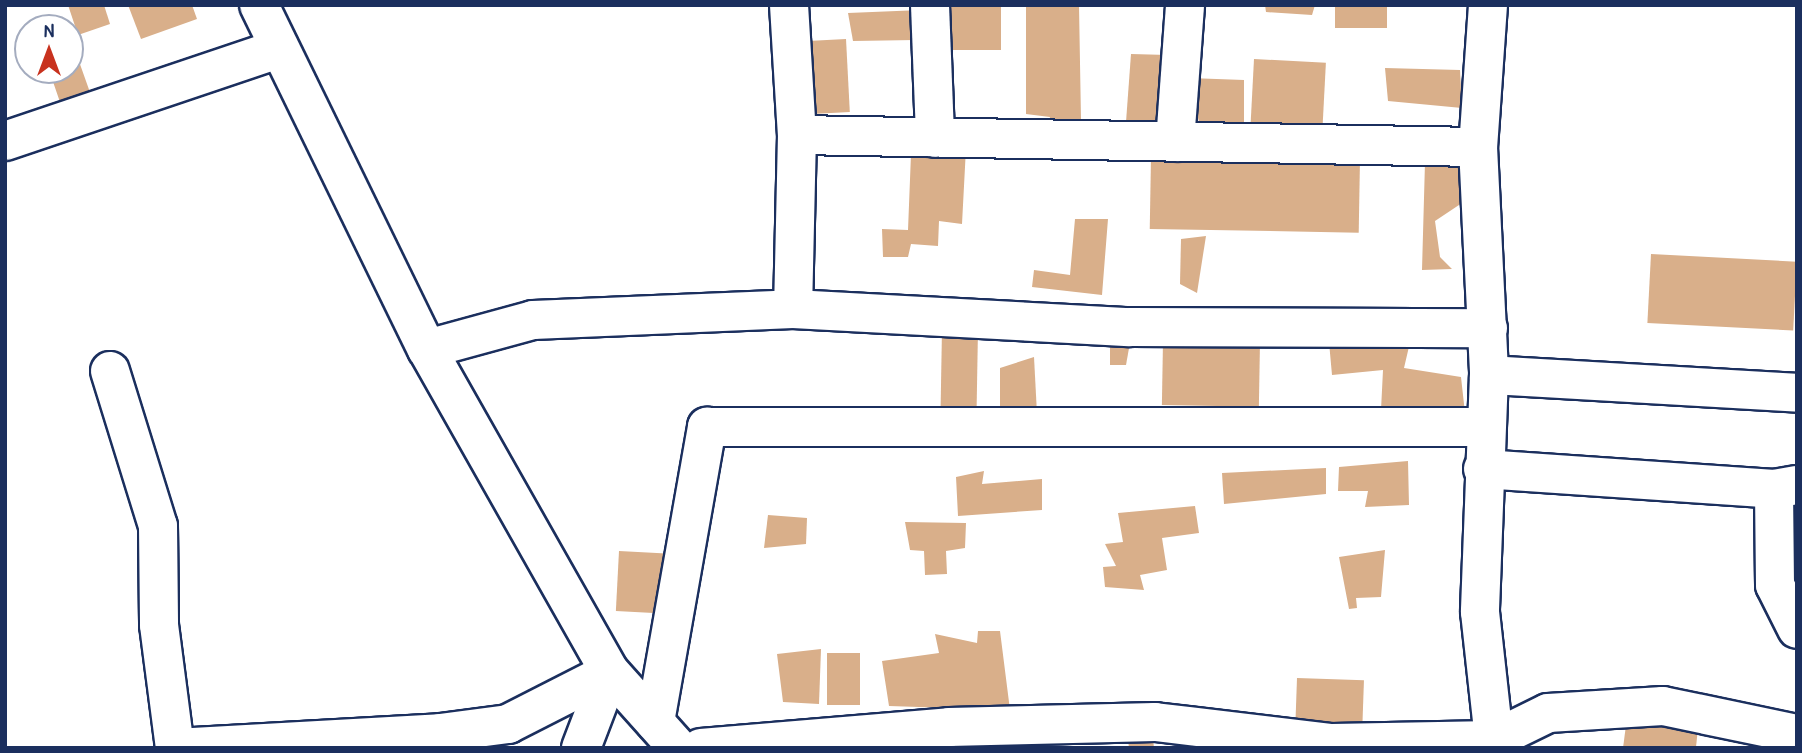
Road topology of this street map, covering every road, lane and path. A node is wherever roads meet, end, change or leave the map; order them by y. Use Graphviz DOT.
graph roads {
  1 [pos="259,5"];
  2 [pos="789,5"];
  3 [pos="930,5"];
  4 [pos="1185,5"];
  5 [pos="1488,5"];
  6 [pos="278,49"];
  7 [pos="797,135"];
  8 [pos="935,138"];
  9 [pos="5,141"];
  10 [pos="1175,142"];
  11 [pos="1478,147"];
  12 [pos="793,309"];
  13 [pos="1488,328"];
  14 [pos="427,349"];
  15 [pos="110,371"];
  16 [pos="1489,375"];
  17 [pos="1797,393"];
  18 [pos="1486,426"];
  19 [pos="1483,469"];
  20 [pos="1785,487"];
  21 [pos="1797,629"];
  22 [pos="610,672"];
  23 [pos="1797,734"];
  24 [pos="667,735"];
  25 [pos="1494,744"];
  26 [pos="1332,746"];
  27 [pos="175,748"];
  28 [pos="582,748"];
  29 [pos="701,748"];
  1 -- 6 [label="street"];
  2 -- 7 [label="street"];
  3 -- 8 [label="street"];
  4 -- 10 [label="street"];
  5 -- 11 [label="street"];
  6 -- 9 [label="street"];
  6 -- 14 [label="street"];
  7 -- 8 [label="street"];
  7 -- 12 [label="street"];
  8 -- 10 [label="street"];
  10 -- 11 [label="street"];
  11 -- 13 [label="street"];
  12 -- 13 [label="street"];
  12 -- 14 [label="street"];
  13 -- 16 [label="street"];
  14 -- 22 [label="street"];
  15 -- 27 [label="street"];
  16 -- 17 [label="street"];
  16 -- 18 [label="street"];
  18 -- 19 [label="street"];
  18 -- 24 [label="street"];
  19 -- 20 [label="street"];
  19 -- 25 [label="street"];
  20 -- 21 [label="street"];
  22 -- 24 [label="street"];
  22 -- 27 [label="street"];
  22 -- 28 [label="street"];
  23 -- 25 [label="street"];
  25 -- 26 [label="street"];
  26 -- 29 [label="street"];
}
